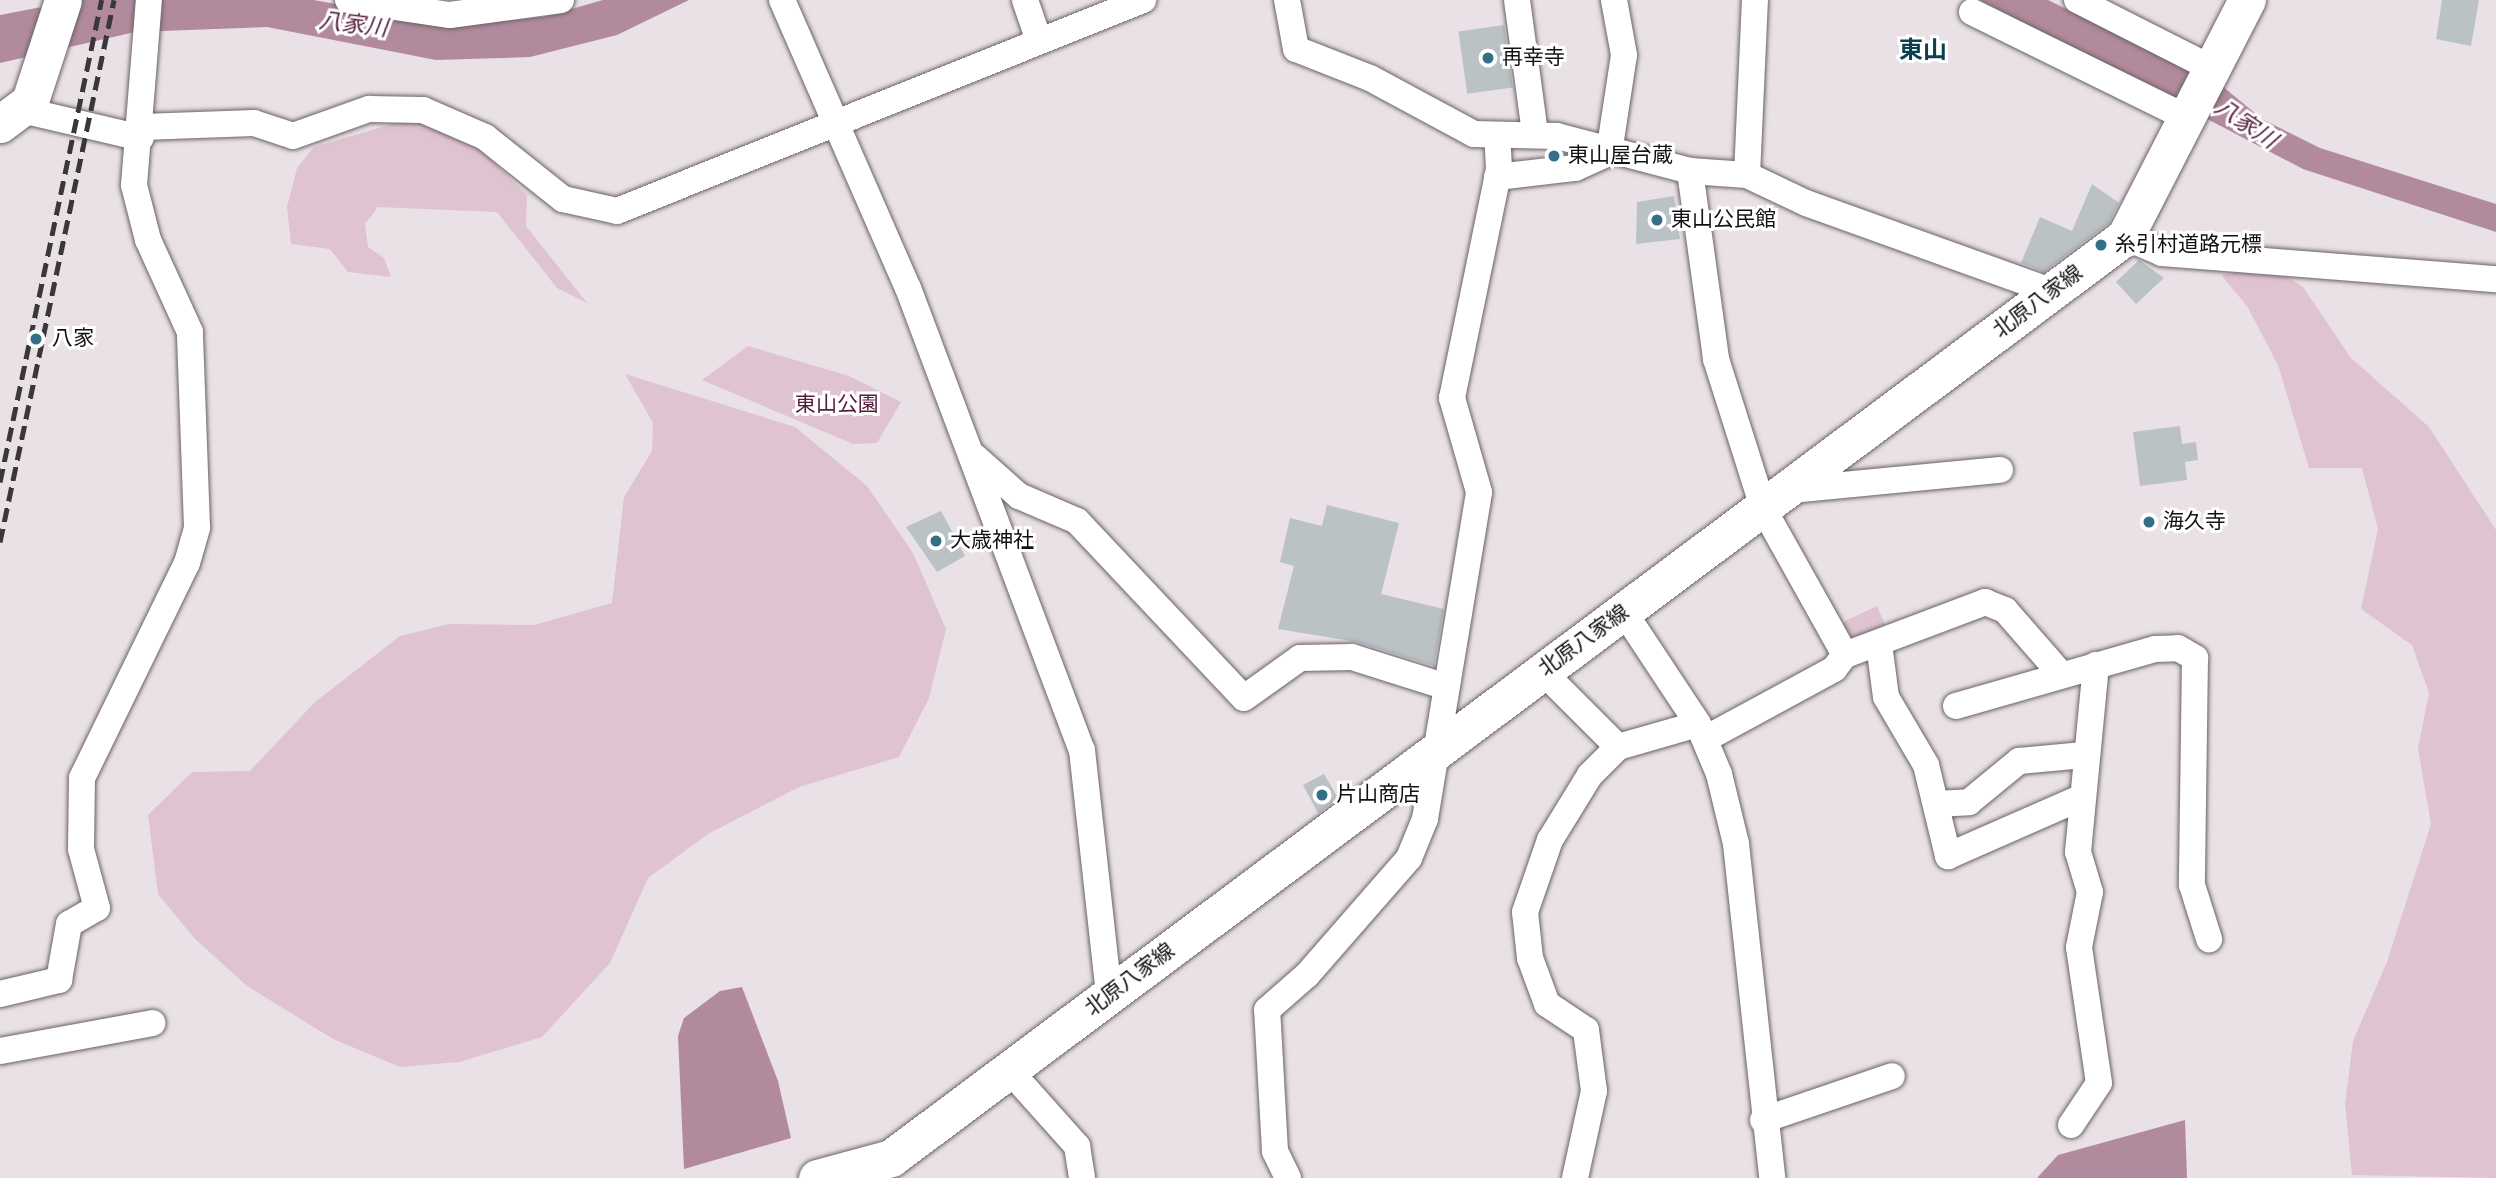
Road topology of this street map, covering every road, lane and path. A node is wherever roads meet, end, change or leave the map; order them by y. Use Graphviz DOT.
graph roads {
  1 [pos="63,0"];
  2 [pos="149,0"];
  3 [pos="348,0"];
  4 [pos="561,0"];
  5 [pos="782,0"];
  6 [pos="1025,0"];
  7 [pos="1143,0"];
  8 [pos="1287,0"];
  9 [pos="1517,0"];
  10 [pos="1614,0"];
  11 [pos="1755,0"];
  12 [pos="2077,0"];
  13 [pos="2247,0"];
  14 [pos="483,6"];
  15 [pos="1972,12"];
  16 [pos="2130,12"];
  17 [pos="1038,41"];
  18 [pos="2211,68"];
  19 [pos="11,117"];
  20 [pos="2187,118"];
  21 [pos="837,121"];
  22 [pos="141,133"];
  23 [pos="1535,133"];
  24 [pos="1497,136"];
  25 [pos="1609,153"];
  26 [pos="1690,171"];
  27 [pos="1747,175"];
  28 [pos="1497,177"];
  29 [pos="2125,237"];
  30 [pos="2496,279"];
  31 [pos="2051,291"];
  32 [pos="971,453"];
  33 [pos="2000,470"];
  34 [pos="1778,500"];
  35 [pos="1624,612"];
  36 [pos="1879,644"];
  37 [pos="1845,654"];
  38 [pos="2096,665"];
  39 [pos="1542,671"];
  40 [pos="2059,671"];
  41 [pos="1444,686"];
  42 [pos="1956,706"];
  43 [pos="1703,731"];
  44 [pos="1618,747"];
  45 [pos="1436,750"];
  46 [pos="2084,755"];
  47 [pos="2080,797"];
  48 [pos="1936,804"];
  49 [pos="2209,939"];
  50 [pos="0,994"];
  51 [pos="1109,995"];
  52 [pos="152,1023"];
  53 [pos="0,1051"];
  54 [pos="1010,1071"];
  55 [pos="1892,1076"];
  56 [pos="1763,1120"];
  57 [pos="2071,1125"];
  58 [pos="817,1178"];
  59 [pos="1082,1178"];
  60 [pos="1288,1178"];
  61 [pos="1575,1178"];
  62 [pos="1772,1178"];
  1 -- 19 [label="main road"];
  2 -- 22 [label="street"];
  3 -- 14 [label="street"];
  4 -- 14 [label="street"];
  5 -- 21 [label="street"];
  6 -- 17 [label="street"];
  7 -- 17 [label="street"];
  8 -- 24 [label="street"];
  9 -- 23 [label="street"];
  10 -- 25 [label="street"];
  11 -- 27 [label="street"];
  12 -- 16 [label="street"];
  13 -- 18 [label="main road, 北原八家線"];
  15 -- 20 [label="street"];
  16 -- 18 [label="street"];
  17 -- 21 [label="street"];
  18 -- 20 [label="main road, 北原八家線"];
  19 -- 22 [label="street"];
  20 -- 29 [label="main road, 北原八家線"];
  21 -- 22 [label="street"];
  21 -- 32 [label="street"];
  22 -- 50 [label="street"];
  23 -- 24 [label="street"];
  23 -- 25 [label="street"];
  24 -- 28 [label="street"];
  25 -- 26 [label="street"];
  25 -- 28 [label="street"];
  26 -- 27 [label="street"];
  26 -- 34 [label="street"];
  27 -- 31 [label="street"];
  28 -- 41 [label="street"];
  29 -- 30 [label="street"];
  29 -- 31 [label="main road, 北原八家線"];
  31 -- 34 [label="main road, 北原八家線"];
  32 -- 41 [label="street"];
  32 -- 51 [label="street"];
  33 -- 34 [label="street"];
  34 -- 35 [label="main road, 北原八家線"];
  34 -- 37 [label="street"];
  35 -- 39 [label="main road, 北原八家線"];
  35 -- 43 [label="street"];
  36 -- 37 [label="street"];
  36 -- 40 [label="street"];
  36 -- 48 [label="street"];
  37 -- 43 [label="street"];
  38 -- 40 [label="street"];
  38 -- 46 [label="street"];
  38 -- 49 [label="street"];
  39 -- 44 [label="street"];
  39 -- 45 [label="main road, 北原八家線"];
  40 -- 42 [label="street"];
  41 -- 45 [label="street"];
  43 -- 44 [label="street"];
  43 -- 56 [label="street"];
  44 -- 61 [label="street"];
  45 -- 51 [label="main road, 北原八家線"];
  45 -- 60 [label="street"];
  46 -- 47 [label="street"];
  46 -- 48 [label="street"];
  47 -- 48 [label="street"];
  47 -- 57 [label="street"];
  51 -- 54 [label="main road, 北原八家線"];
  52 -- 53 [label="street"];
  54 -- 58 [label="main road, 北原八家線"];
  54 -- 59 [label="street"];
  55 -- 56 [label="street"];
  56 -- 62 [label="street"];
}
